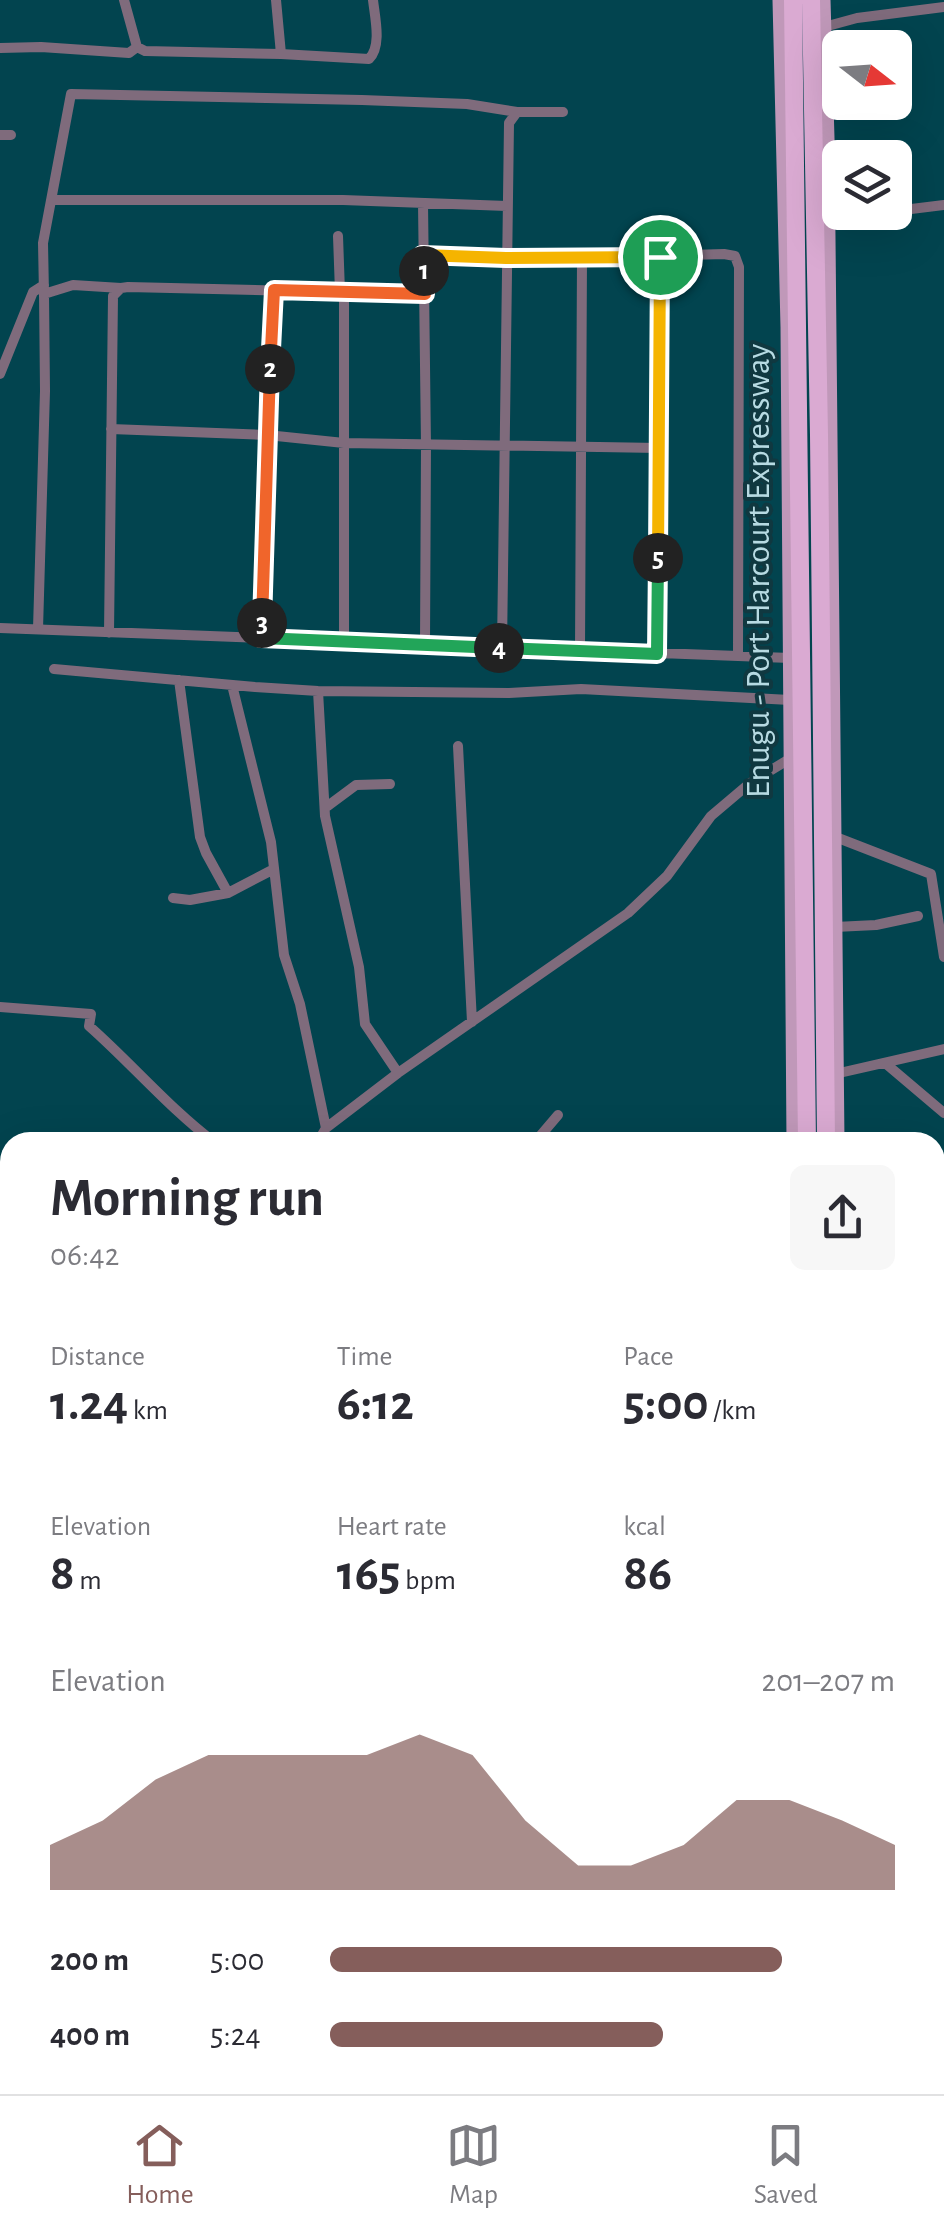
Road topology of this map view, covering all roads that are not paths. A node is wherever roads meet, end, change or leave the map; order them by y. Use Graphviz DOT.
graph roads {
  1 [pos="124,0"];
  2 [pos="276,0"];
  3 [pos="373,0"];
  4 [pos="780,0"];
  5 [pos="793,0"];
  6 [pos="811,0"];
  7 [pos="823,0"];
  8 [pos="944,7"];
  9 [pos="808,40"];
  10 [pos="137,47"];
  11 [pos="0,48"];
  12 [pos="281,54"];
  13 [pos="516,112"];
  14 [pos="563,112"];
  15 [pos="822,165"];
  16 [pos="51,200"];
  17 [pos="423,203"];
  18 [pos="944,205"];
  19 [pos="507,206"];
  20 [pos="912,209"];
  21 [pos="828,230"];
  22 [pos="338,236"];
  23 [pos="422,255"];
  24 [pos="660,257"];
  25 [pos="506,258"];
  26 [pos="582,258"];
  27 [pos="122,288"];
  28 [pos="44,289"];
  29 [pos="274,290"];
  30 [pos="342,292"];
  31 [pos="425,294"];
  32 [pos="0,374"];
  33 [pos="111,430"];
  34 [pos="266,435"];
  35 [pos="799,436"];
  36 [pos="818,436"];
  37 [pos="344,443"];
  38 [pos="426,445"];
  39 [pos="504,445"];
  40 [pos="580,448"];
  41 [pos="659,448"];
  42 [pos="0,628"];
  43 [pos="38,629"];
  44 [pos="109,632"];
  45 [pos="261,638"];
  46 [pos="344,642"];
  47 [pos="425,644"];
  48 [pos="502,648"];
  49 [pos="580,651"];
  50 [pos="657,654"];
  51 [pos="738,656"];
  52 [pos="791,658"];
  53 [pos="54,669"];
  54 [pos="178,680"];
  55 [pos="232,685"];
  56 [pos="318,690"];
  57 [pos="790,700"];
  58 [pos="458,746"];
  59 [pos="790,758"];
  60 [pos="390,784"];
  61 [pos="325,808"];
  62 [pos="833,836"];
  63 [pos="274,869"];
  64 [pos="931,874"];
  65 [pos="944,880"];
  66 [pos="228,893"];
  67 [pos="173,898"];
  68 [pos="918,916"];
  69 [pos="834,927"];
  70 [pos="944,957"];
  71 [pos="0,1007"];
  72 [pos="472,1022"];
  73 [pos="944,1050"];
  74 [pos="884,1064"];
  75 [pos="398,1073"];
  76 [pos="835,1074"];
  77 [pos="944,1113"];
  78 [pos="558,1115"];
  79 [pos="326,1128"];
  80 [pos="200,1132"];
  81 [pos="324,1132"];
  82 [pos="544,1132"];
  83 [pos="794,1132"];
  84 [pos="807,1132"];
  85 [pos="826,1132"];
  86 [pos="836,1132"];
  1 -- 10 [label="street"];
  2 -- 12 [label="street"];
  3 -- 12 [label="street"];
  4 -- 9 [label="main road, Enugu - Port Harcourt Expressway"];
  5 -- 9 [label="highway, Enugu - Port Harcourt Expressway"];
  6 -- 9 [label="highway, Enugu - Port Harcourt Expressway"];
  7 -- 9 [label="main road, Enugu - Port Harcourt Expressway"];
  8 -- 9 [label="street"];
  9 -- 15 [label="main road, Enugu - Port Harcourt Expressway"];
  9 -- 35 [label="highway, Enugu - Port Harcourt Expressway"];
  9 -- 36 [label="highway, Enugu - Port Harcourt Expressway"];
  9 -- 52 [label="main road, Enugu - Port Harcourt Expressway"];
  10 -- 11 [label="street"];
  10 -- 12 [label="street"];
  13 -- 14 [label="street"];
  13 -- 16 [label="street"];
  13 -- 19 [label="street"];
  16 -- 17 [label="street"];
  16 -- 28 [label="street"];
  17 -- 19 [label="street"];
  17 -- 23 [label="street"];
  18 -- 20 [label="street"];
  19 -- 25 [label="street"];
  21 -- 62 [label="main road, Enugu - Port Harcourt Expressway"];
  22 -- 30 [label="street"];
  23 -- 25 [label="street"];
  23 -- 31 [label="street"];
  24 -- 26 [label="street"];
  24 -- 41 [label="street"];
  24 -- 51 [label="street"];
  25 -- 26 [label="street"];
  25 -- 39 [label="street"];
  26 -- 40 [label="street"];
  27 -- 28 [label="street"];
  27 -- 29 [label="street"];
  27 -- 33 [label="street"];
  28 -- 32 [label="street"];
  28 -- 43 [label="street"];
  29 -- 30 [label="street"];
  29 -- 34 [label="street"];
  30 -- 31 [label="street"];
  30 -- 37 [label="street"];
  31 -- 38 [label="street"];
  33 -- 34 [label="street"];
  33 -- 44 [label="street"];
  34 -- 37 [label="street"];
  34 -- 45 [label="street"];
  35 -- 36 [label="highway"];
  35 -- 84 [label="highway, Enugu - Port Harcourt Expressway"];
  36 -- 85 [label="highway, Enugu - Port Harcourt Expressway"];
  37 -- 38 [label="street"];
  37 -- 46 [label="street"];
  38 -- 39 [label="street"];
  38 -- 47 [label="street"];
  39 -- 40 [label="street"];
  39 -- 48 [label="street"];
  40 -- 41 [label="street"];
  40 -- 49 [label="street"];
  41 -- 50 [label="street"];
  42 -- 43 [label="street"];
  43 -- 44 [label="street"];
  44 -- 45 [label="street"];
  45 -- 46 [label="street"];
  46 -- 47 [label="street"];
  47 -- 48 [label="street"];
  48 -- 49 [label="street"];
  49 -- 50 [label="street"];
  50 -- 51 [label="street"];
  51 -- 52 [label="street"];
  52 -- 57 [label="main road, Enugu - Port Harcourt Expressway"];
  53 -- 54 [label="street"];
  54 -- 55 [label="street"];
  54 -- 66 [label="street"];
  55 -- 56 [label="street"];
  55 -- 63 [label="street"];
  56 -- 57 [label="street"];
  56 -- 61 [label="street"];
  57 -- 59 [label="main road, Enugu - Port Harcourt Expressway"];
  58 -- 72 [label="street"];
  59 -- 72 [label="street"];
  59 -- 83 [label="main road, Enugu - Port Harcourt Expressway"];
  60 -- 61 [label="street"];
  61 -- 75 [label="street"];
  62 -- 64 [label="street"];
  62 -- 69 [label="main road, Enugu - Port Harcourt Expressway"];
  63 -- 66 [label="street"];
  63 -- 79 [label="street"];
  64 -- 65 [label="street"];
  64 -- 70 [label="street"];
  66 -- 67 [label="street"];
  68 -- 69 [label="street"];
  69 -- 76 [label="main road, Enugu - Port Harcourt Expressway"];
  71 -- 80 [label="street"];
  72 -- 75 [label="street"];
  73 -- 74 [label="street"];
  74 -- 76 [label="street"];
  74 -- 77 [label="street"];
  75 -- 79 [label="street"];
  76 -- 86 [label="main road, Enugu - Port Harcourt Expressway"];
  78 -- 82 [label="street"];
  79 -- 81 [label="street"];
}
